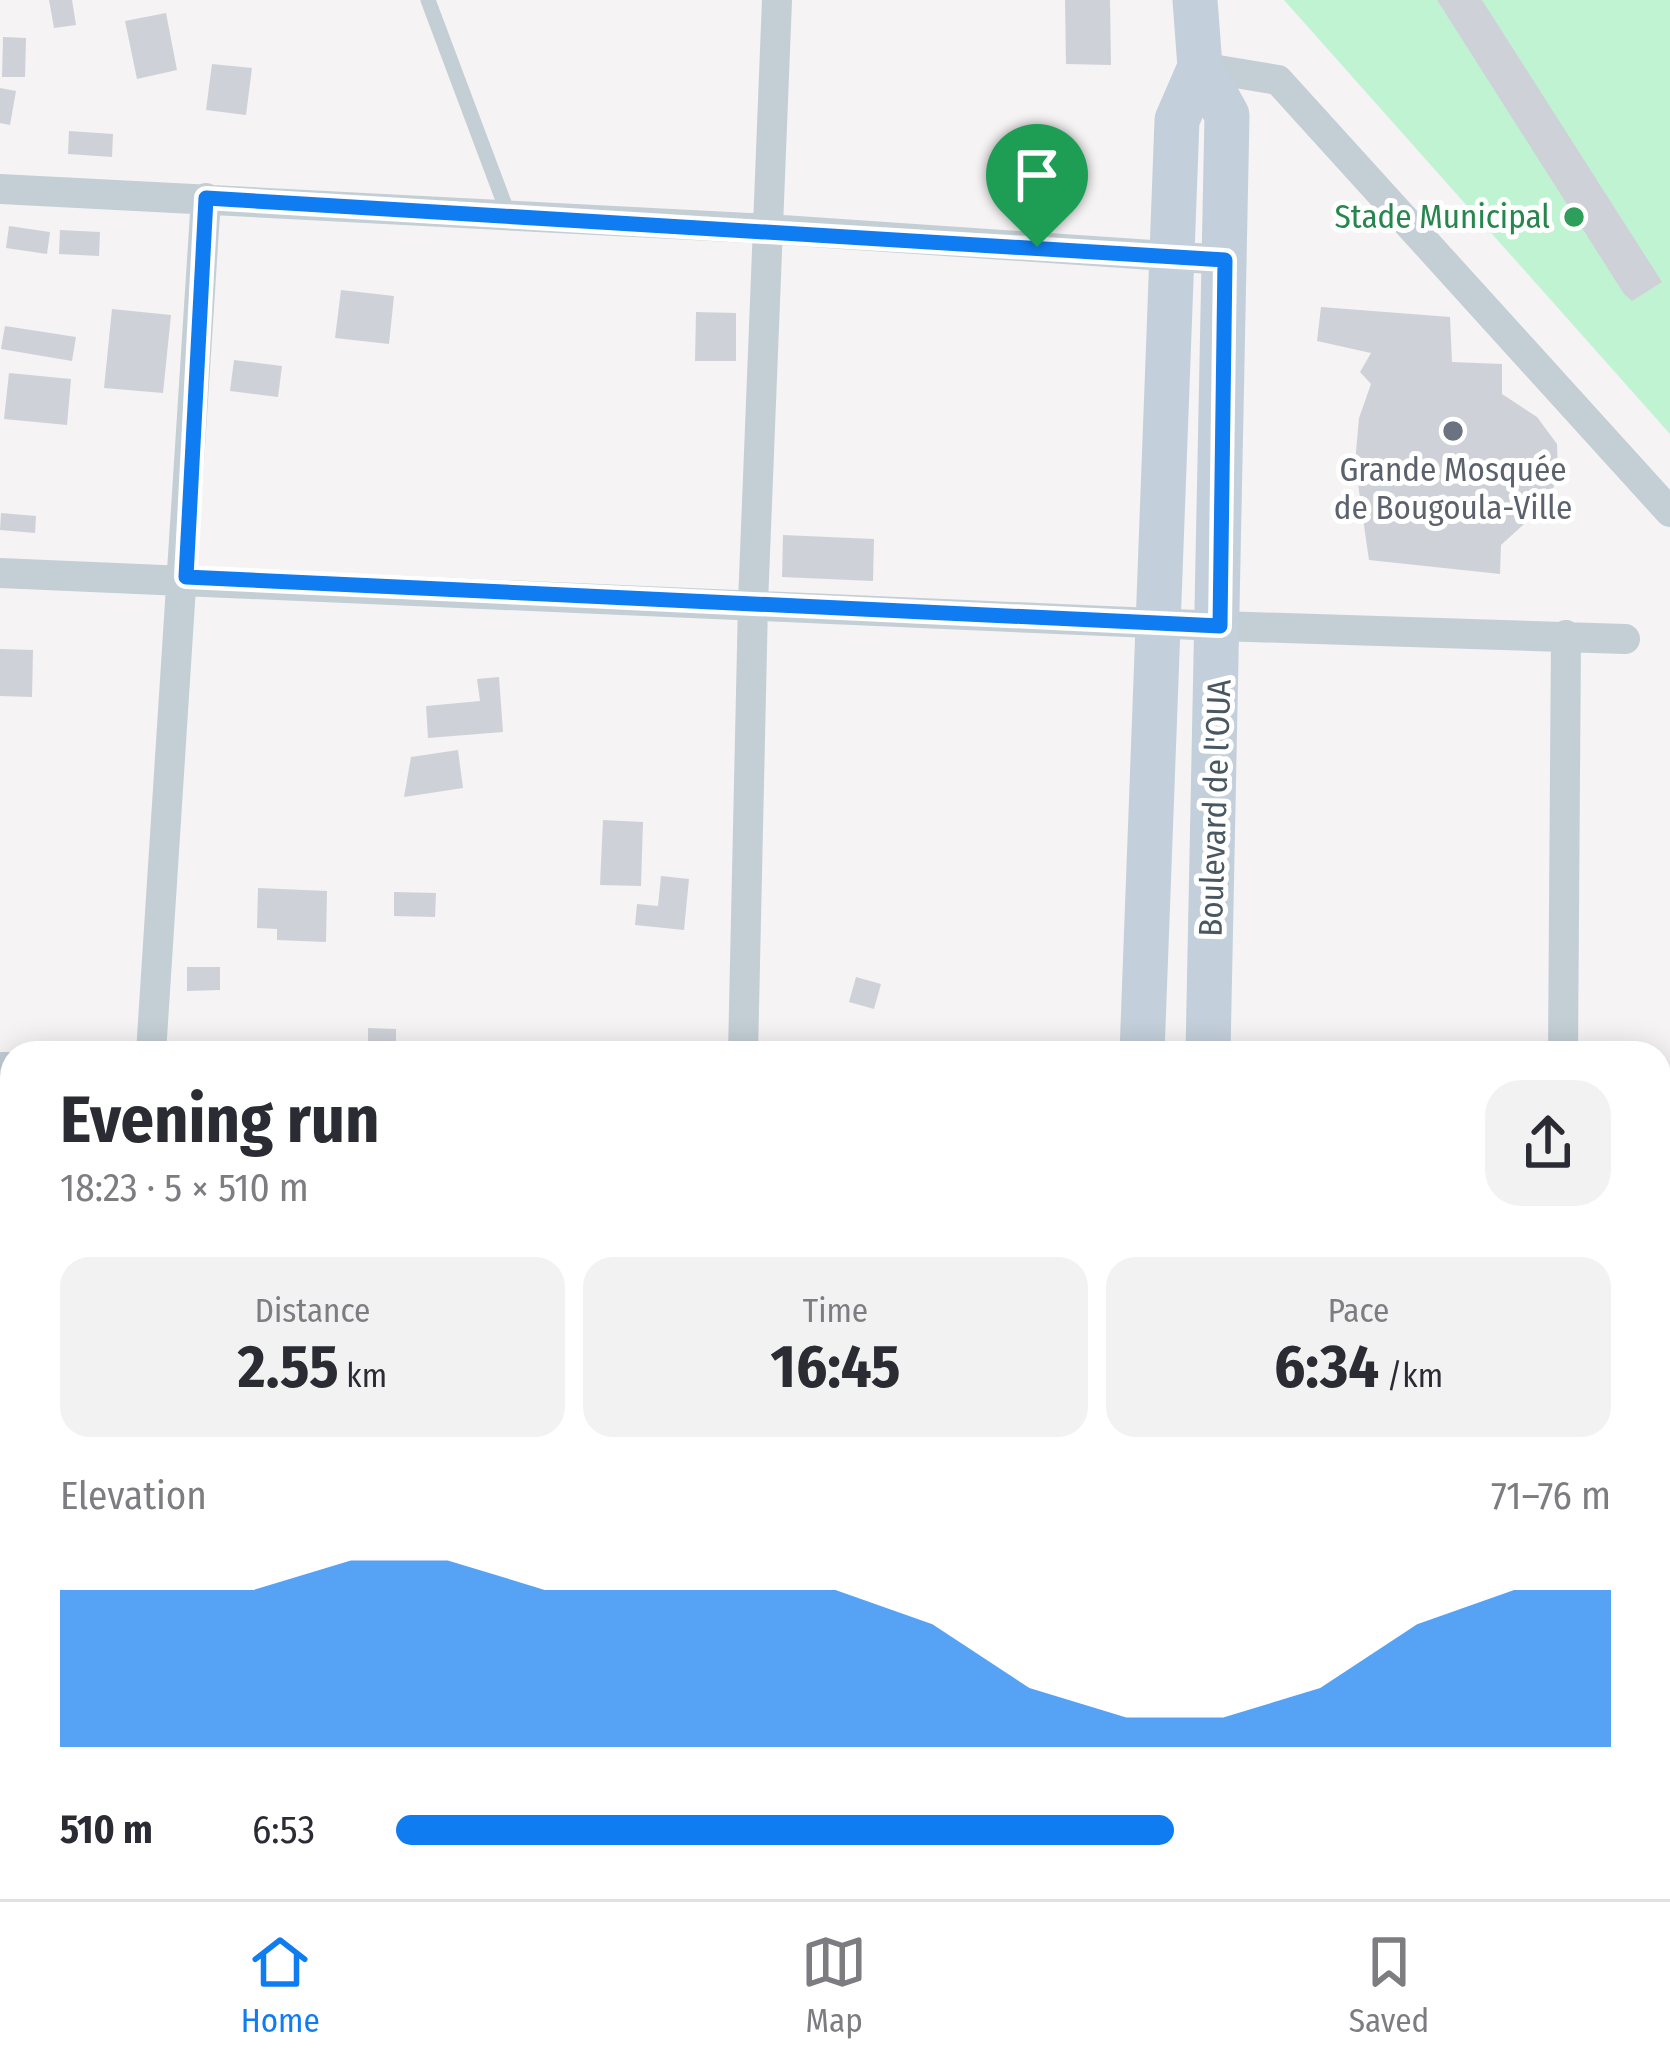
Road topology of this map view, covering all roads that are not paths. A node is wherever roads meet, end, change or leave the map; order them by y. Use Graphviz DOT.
graph roads {
  1 [pos="428,0"];
  2 [pos="777,0"];
  3 [pos="1195,0"];
  4 [pos="1200,67"];
  5 [pos="0,189"];
  6 [pos="206,198"];
  7 [pos="509,216"];
  8 [pos="768,229"];
  9 [pos="1172,256"];
  10 [pos="1225,260"];
  11 [pos="1670,512"];
  12 [pos="0,573"];
  13 [pos="186,577"];
  14 [pos="753,603"];
  15 [pos="1155,620"];
  16 [pos="1220,626"];
  17 [pos="1566,635"];
  18 [pos="1625,638"];
  19 [pos="152,1041"];
  20 [pos="742,1041"];
  21 [pos="1142,1041"];
  22 [pos="1208,1041"];
  23 [pos="1563,1041"];
  1 -- 7 [label="lane"];
  2 -- 8 [label="street"];
  3 -- 4 [label="main road"];
  4 -- 9 [label="main road"];
  4 -- 10 [label="main road, Boulevard de l'OUA"];
  4 -- 11 [label="street"];
  5 -- 6 [label="street"];
  6 -- 7 [label="street"];
  6 -- 13 [label="street"];
  7 -- 8 [label="street"];
  8 -- 9 [label="street"];
  8 -- 14 [label="street"];
  9 -- 10 [label="street"];
  9 -- 15 [label="main road"];
  10 -- 16 [label="main road, Boulevard de l'OUA"];
  12 -- 13 [label="street"];
  13 -- 14 [label="street"];
  13 -- 19 [label="street"];
  14 -- 15 [label="street"];
  14 -- 20 [label="street"];
  15 -- 16 [label="street"];
  15 -- 21 [label="main road"];
  16 -- 17 [label="street"];
  16 -- 22 [label="main road, Boulevard de l'OUA"];
  17 -- 18 [label="street"];
  17 -- 23 [label="street"];
}
